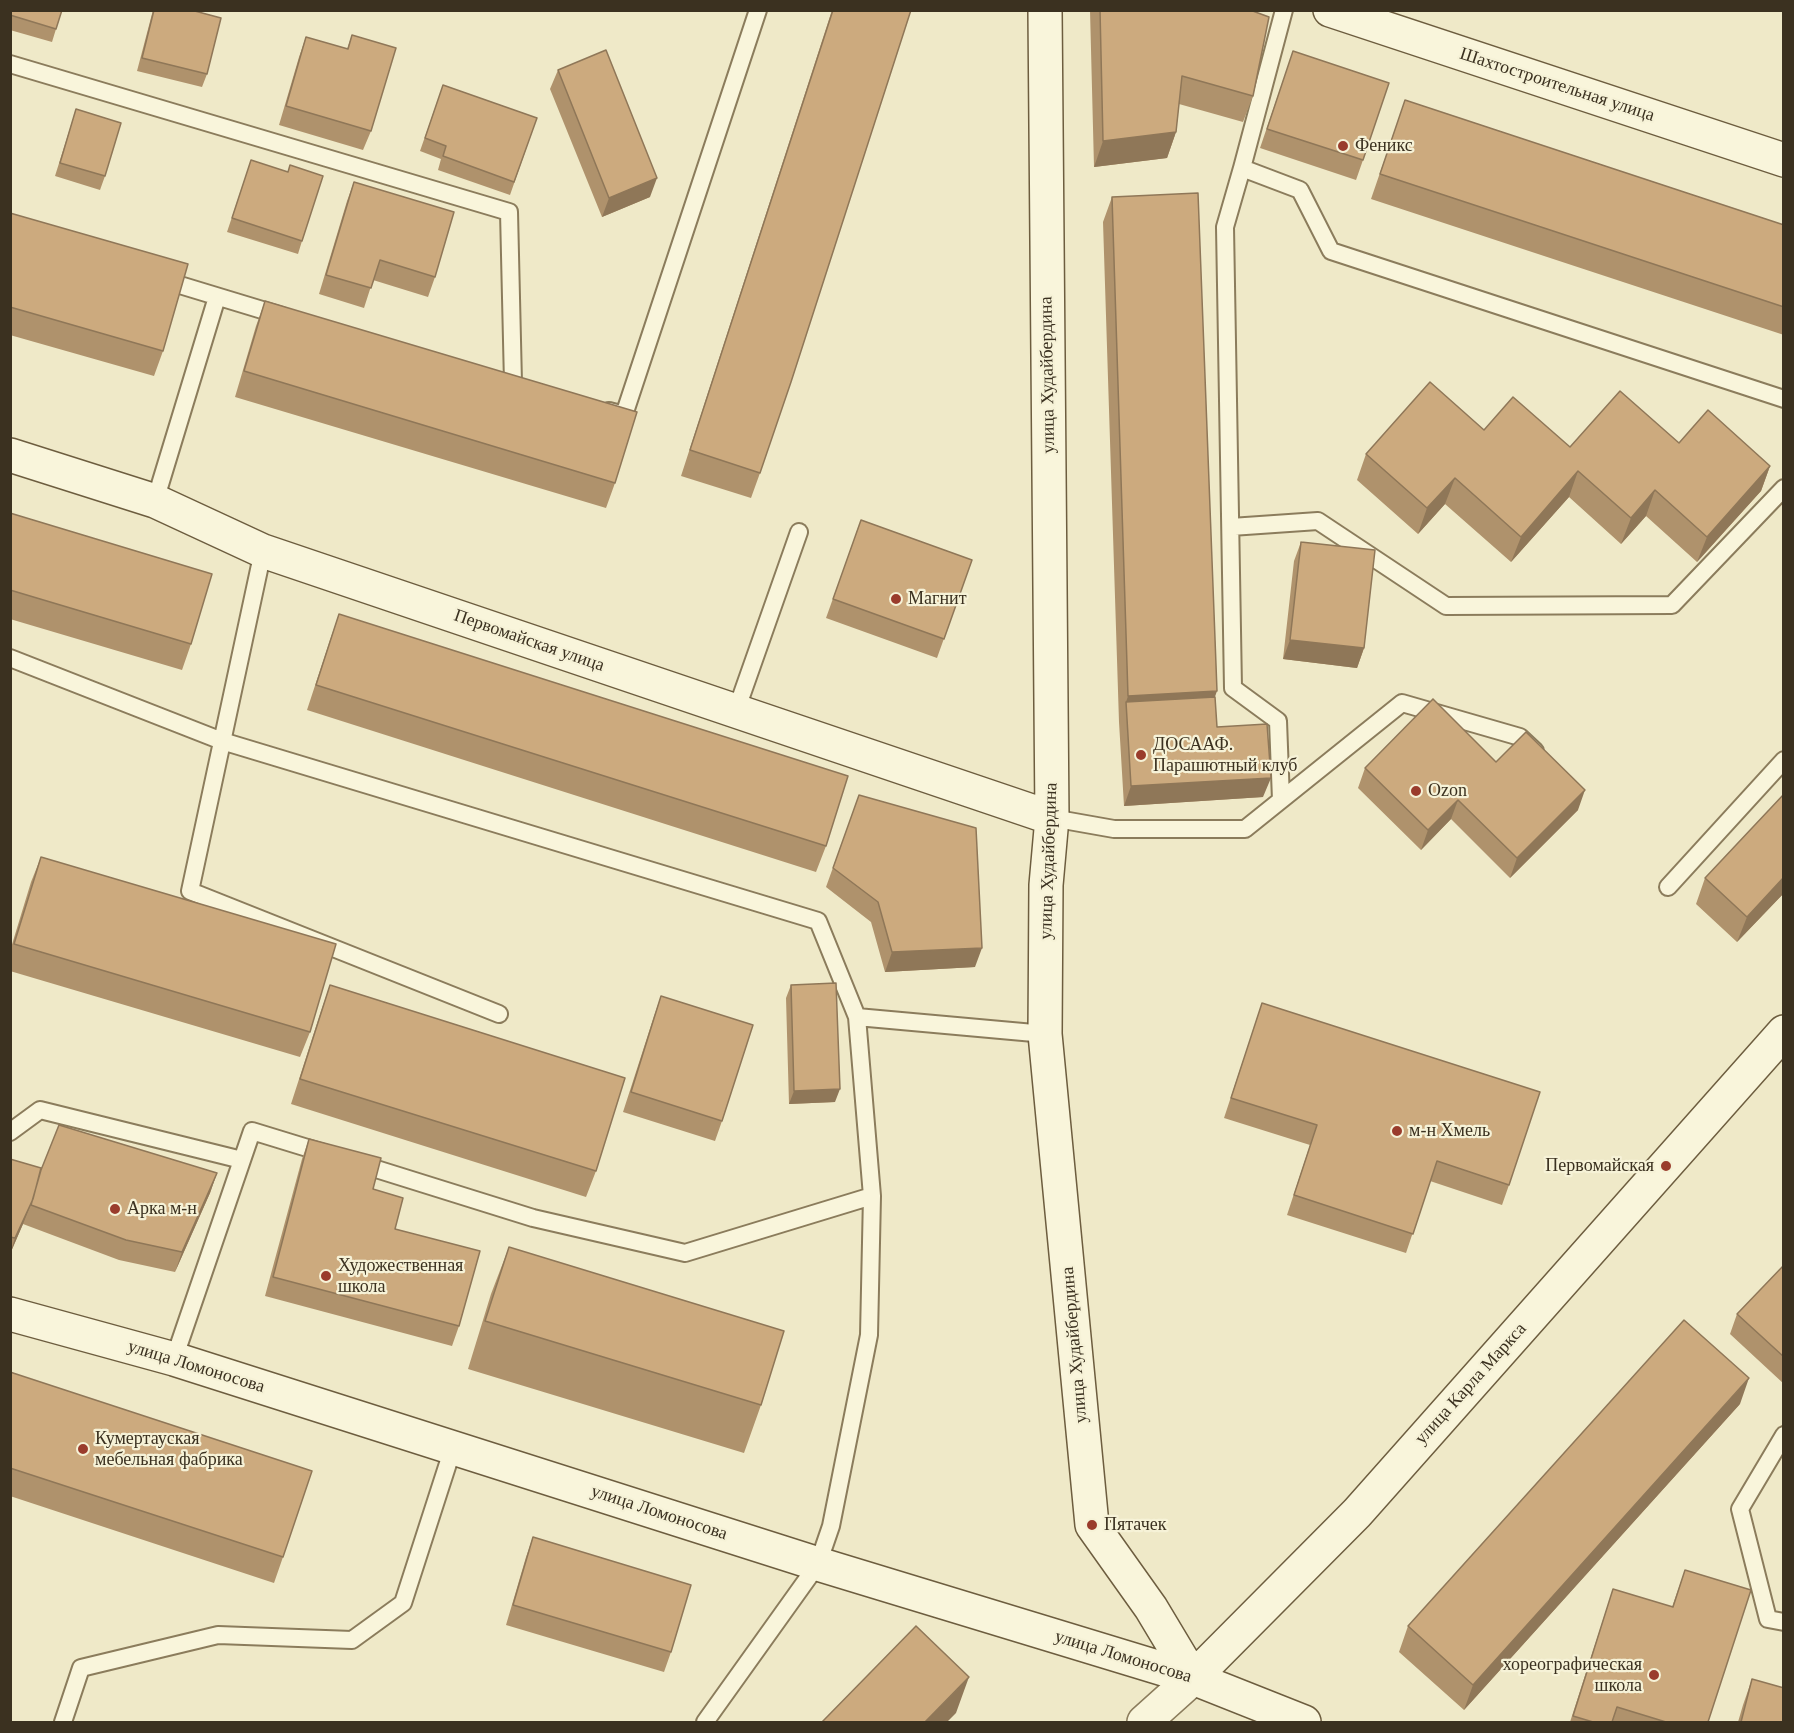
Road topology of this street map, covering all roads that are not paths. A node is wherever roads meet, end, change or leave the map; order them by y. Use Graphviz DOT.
graph roads {
  1 [pos="758,10"];
  2 [pos="1045,10"];
  3 [pos="1284,10"];
  4 [pos="1330,10"];
  5 [pos="10,64"];
  6 [pos="1784,160"];
  7 [pos="1242,168"];
  8 [pos="141,273"];
  9 [pos="217,297"];
  10 [pos="297,320"];
  11 [pos="513,383"];
  12 [pos="1784,399"];
  13 [pos="591,406"];
  14 [pos="10,455"];
  15 [pos="1784,488"];
  16 [pos="155,501"];
  17 [pos="1231,527"];
  18 [pos="799,532"];
  19 [pos="263,551"];
  20 [pos="10,658"];
  21 [pos="736,711"];
  22 [pos="222,741"];
  23 [pos="1544,760"];
  24 [pos="1784,760"];
  25 [pos="1281,800"];
  26 [pos="1052,818"];
  27 [pos="1668,887"];
  28 [pos="499,1014"];
  29 [pos="857,1017"];
  30 [pos="1784,1032"];
  31 [pos="1046,1034"];
  32 [pos="10,1132"];
  33 [pos="242,1160"];
  34 [pos="872,1196"];
  35 [pos="10,1314"];
  36 [pos="174,1359"];
  37 [pos="1784,1435"];
  38 [pos="453,1448"];
  39 [pos="818,1564"];
  40 [pos="1784,1622"];
  41 [pos="1193,1678"];
  42 [pos="63,1722"];
  43 [pos="705,1722"];
  44 [pos="1144,1722"];
  45 [pos="1304,1722"];
  1 -- 13 [label="lane"];
  2 -- 26 [label="street, улица Худайбердина"];
  3 -- 7 [label="lane"];
  4 -- 6 [label="street, Шахтостроительная улица"];
  5 -- 11 [label="lane"];
  7 -- 12 [label="lane"];
  7 -- 17 [label="lane"];
  8 -- 9 [label="lane"];
  9 -- 10 [label="lane"];
  9 -- 16 [label="lane"];
  14 -- 16 [label="street, Первомайская улица"];
  15 -- 17 [label="lane"];
  16 -- 19 [label="street, Первомайская улица"];
  17 -- 25 [label="lane"];
  18 -- 21 [label="lane"];
  19 -- 21 [label="street, Первомайская улица"];
  19 -- 22 [label="lane"];
  20 -- 22 [label="lane"];
  21 -- 26 [label="street, Первомайская улица"];
  22 -- 28 [label="lane"];
  22 -- 29 [label="lane"];
  23 -- 25 [label="lane"];
  24 -- 27 [label="lane"];
  25 -- 26 [label="lane"];
  26 -- 31 [label="street, улица Худайбердина"];
  29 -- 31 [label="lane"];
  29 -- 34 [label="lane"];
  30 -- 41 [label="street, улица Карла Маркса"];
  31 -- 41 [label="street, улица Худайбердина"];
  32 -- 33 [label="lane"];
  33 -- 34 [label="lane"];
  33 -- 36 [label="lane"];
  34 -- 39 [label="lane"];
  35 -- 36 [label="street, улица Ломоносова"];
  36 -- 38 [label="street, улица Ломоносова"];
  37 -- 40 [label="lane"];
  38 -- 39 [label="street, улица Ломоносова"];
  38 -- 42 [label="lane"];
  39 -- 41 [label="street, улица Ломоносова"];
  39 -- 43 [label="lane"];
  41 -- 44 [label="street, улица Карла Маркса"];
  41 -- 45 [label="street, улица Ломоносова"];
}
